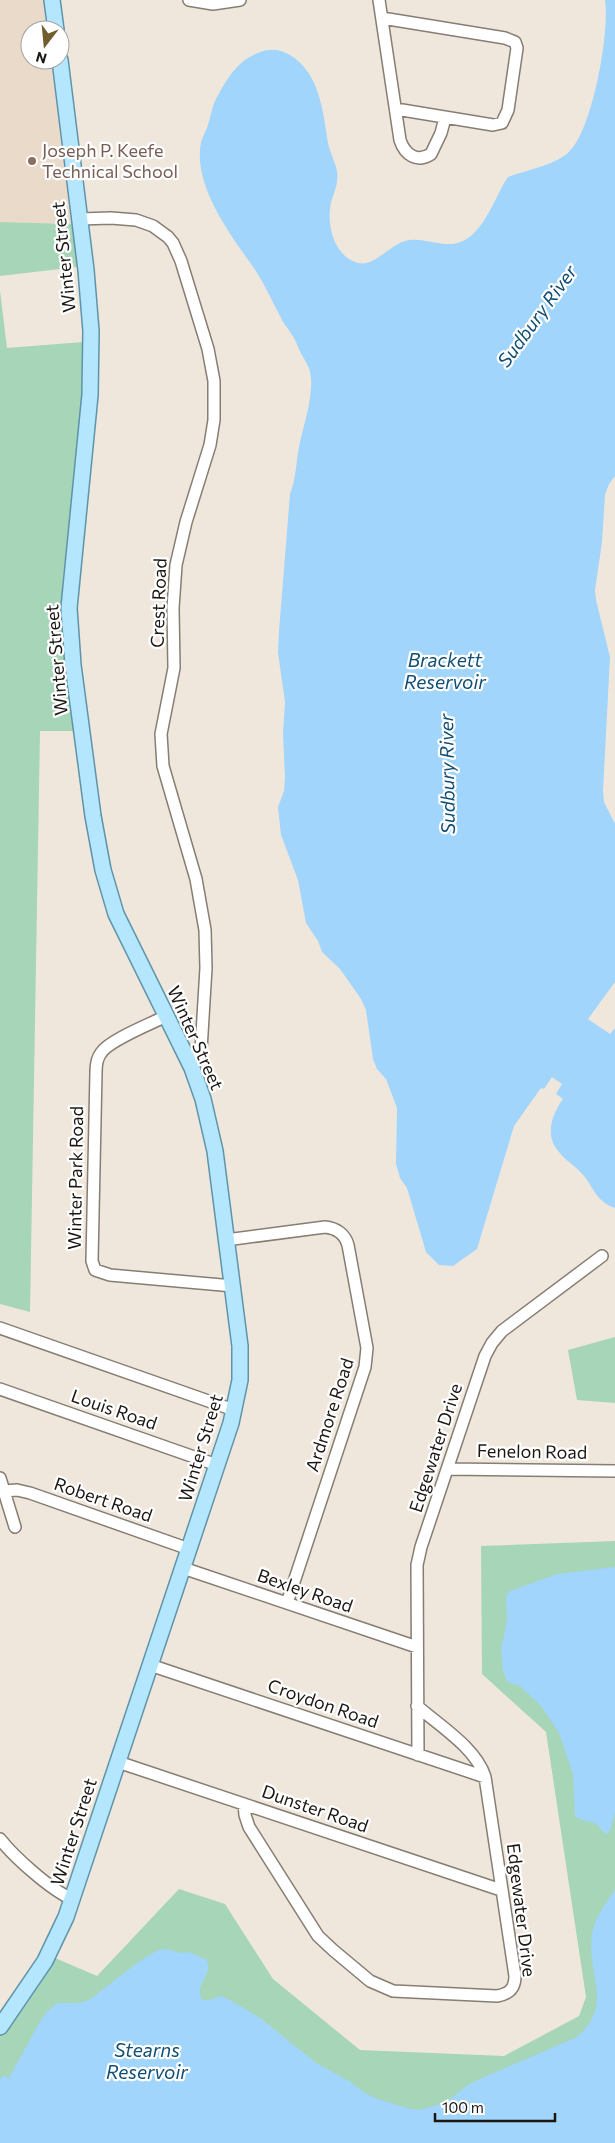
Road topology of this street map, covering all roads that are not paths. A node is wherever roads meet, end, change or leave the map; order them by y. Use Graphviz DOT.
graph roads {
  1 [pos="52,0"];
  2 [pos="189,0"];
  3 [pos="240,0"];
  4 [pos="379,0"];
  5 [pos="382,18"];
  6 [pos="55,20"];
  7 [pos="61,70"];
  8 [pos="396,109"];
  9 [pos="445,118"];
  10 [pos="79,219"];
  11 [pos="166,1016"];
  12 [pos="192,1068"];
  13 [pos="226,1240"];
  14 [pos="602,1256"];
  15 [pos="233,1286"];
  16 [pos="0,1328"];
  17 [pos="0,1389"];
  18 [pos="234,1410"];
  19 [pos="217,1464"];
  20 [pos="448,1469"];
  21 [pos="615,1471"];
  22 [pos="0,1478"];
  23 [pos="4,1491"];
  24 [pos="15,1527"];
  25 [pos="189,1549"];
  26 [pos="183,1568"];
  27 [pos="286,1603"];
  28 [pos="417,1647"];
  29 [pos="150,1665"];
  30 [pos="417,1706"];
  31 [pos="418,1754"];
  32 [pos="118,1762"];
  33 [pos="485,1777"];
  34 [pos="244,1804"];
  35 [pos="0,1838"];
  36 [pos="501,1890"];
  37 [pos="72,1899"];
  38 [pos="0,2026"];
  1 -- 6 [label="main road"];
  2 -- 3 [label="street"];
  4 -- 5 [label="street"];
  5 -- 8 [label="street"];
  5 -- 9 [label="street"];
  7 -- 10 [label="main road, Winter Street"];
  8 -- 9 [label="street"];
  8 -- 9 [label="street"];
  10 -- 11 [label="main road, Winter Street"];
  10 -- 12 [label="street, Crest Road"];
  11 -- 12 [label="main road, Winter Street"];
  11 -- 15 [label="street, Winter Park Road"];
  12 -- 13 [label="main road, Winter Street"];
  13 -- 15 [label="main road, Winter Street"];
  13 -- 27 [label="street, Ardmore Road"];
  14 -- 20 [label="street, Edgewater Drive"];
  15 -- 18 [label="main road, Winter Street"];
  16 -- 18 [label="street"];
  17 -- 19 [label="street, Louis Road"];
  18 -- 19 [label="main road, Winter Street"];
  19 -- 25 [label="main road, Winter Street"];
  20 -- 21 [label="street, Fenelon Road"];
  20 -- 28 [label="street, Edgewater Drive"];
  22 -- 23 [label="street"];
  23 -- 24 [label="street"];
  23 -- 25 [label="street, Robert Road"];
  25 -- 26 [label="main road, Winter Street"];
  26 -- 27 [label="street, Bexley Road"];
  26 -- 29 [label="main road, Winter Street"];
  27 -- 28 [label="street, Bexley Road"];
  28 -- 30 [label="street, Edgewater Drive"];
  29 -- 31 [label="street, Croydon Road"];
  29 -- 32 [label="main road, Winter Street"];
  30 -- 31 [label="street, Edgewater Drive"];
  30 -- 33 [label="street, Edgewater Drive"];
  31 -- 33 [label="street, Croydon Road"];
  32 -- 34 [label="street, Dunster Road"];
  32 -- 37 [label="main road, Winter Street"];
  33 -- 36 [label="street, Edgewater Drive"];
  34 -- 36 [label="street, Dunster Road"];
  34 -- 36 [label="street, Edgewater Drive"];
  35 -- 37 [label="street"];
  37 -- 38 [label="main road, Winter Street"];
}
